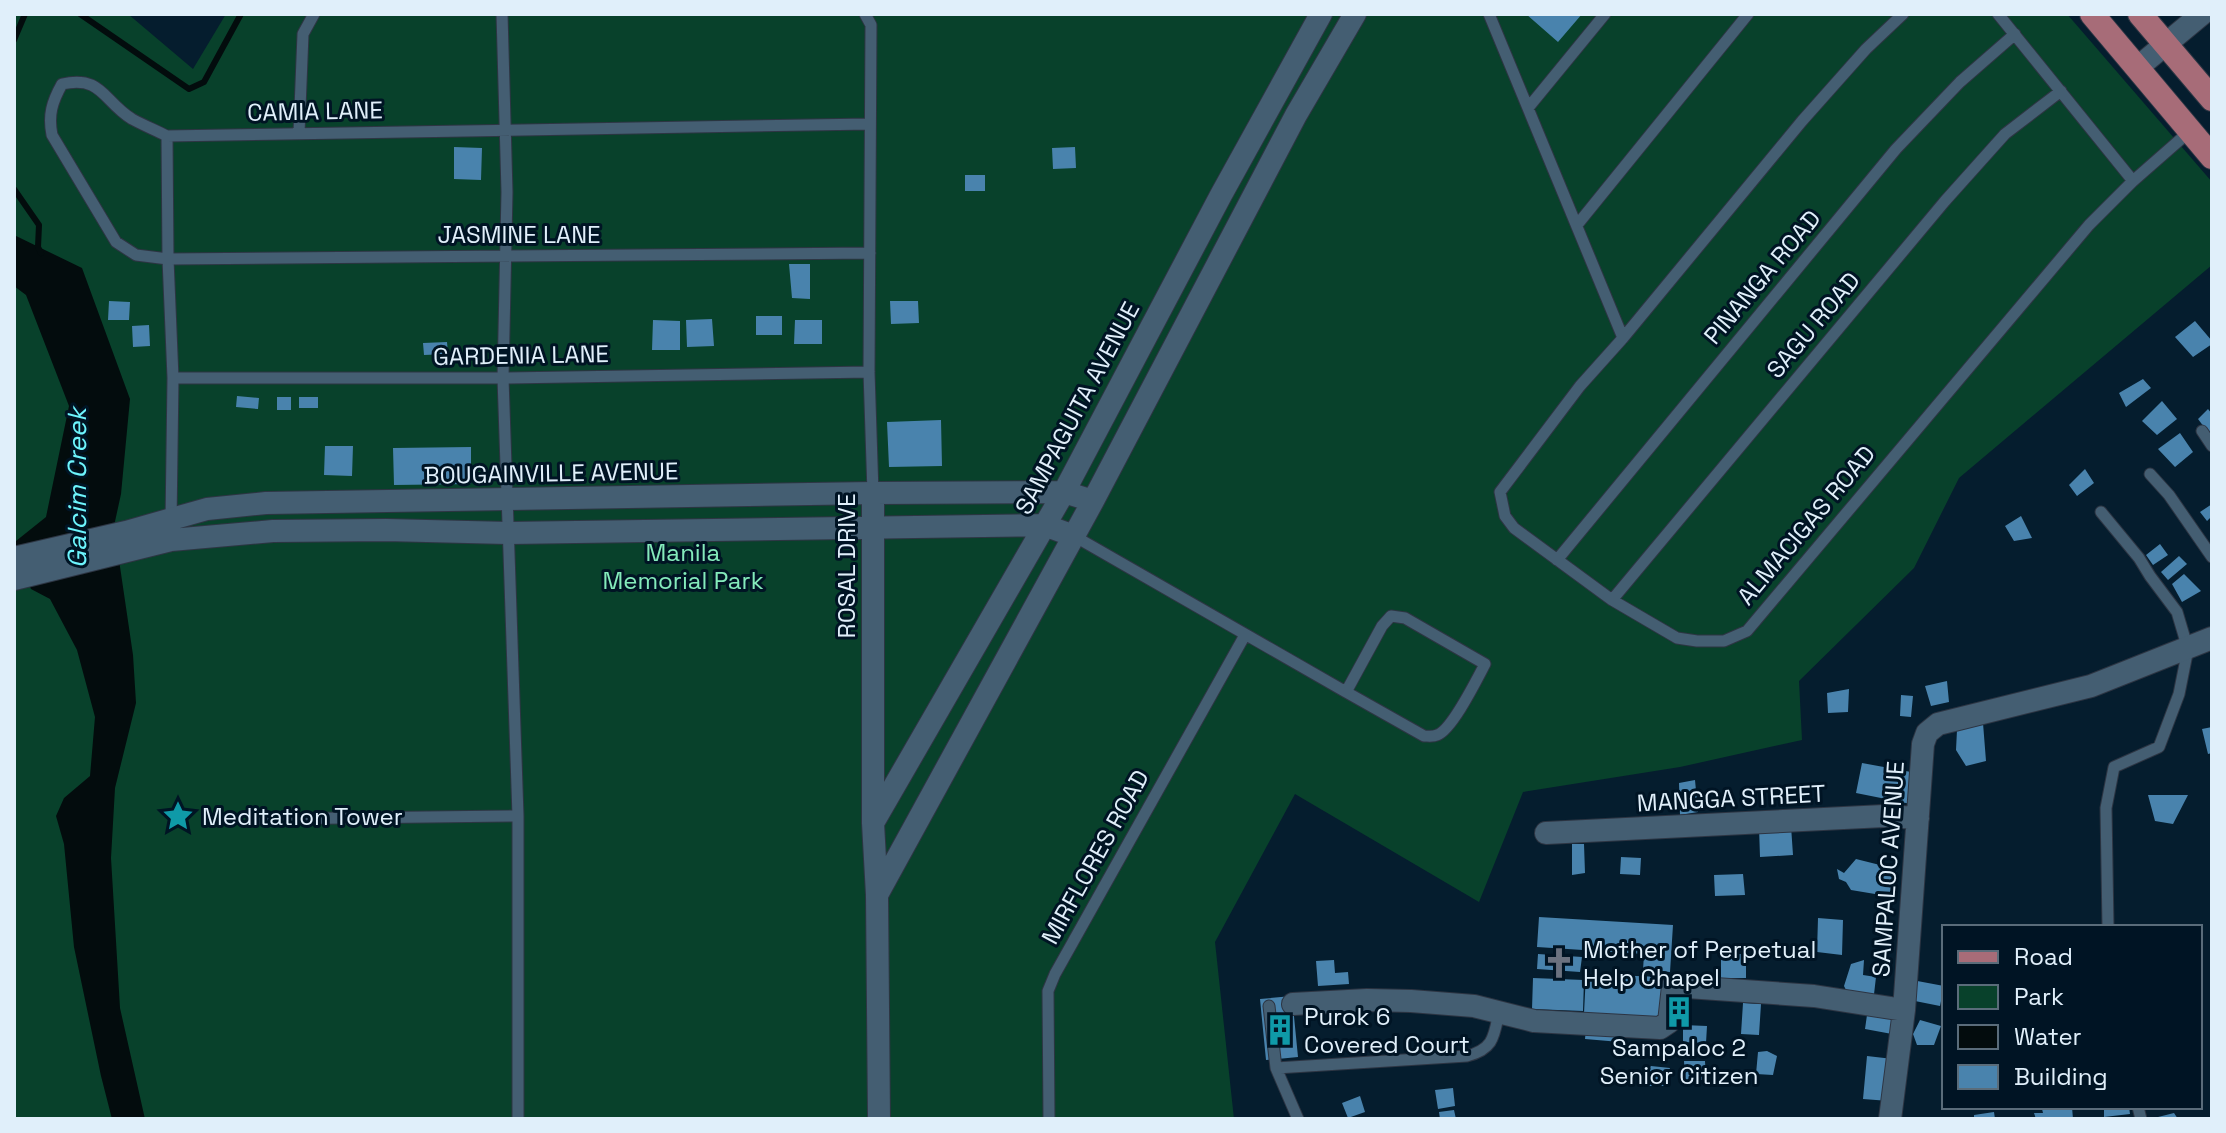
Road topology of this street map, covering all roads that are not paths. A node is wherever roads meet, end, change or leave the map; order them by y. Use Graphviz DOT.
graph roads {
  1 [pos="314,14"];
  2 [pos="502,14"];
  3 [pos="865,14"];
  4 [pos="1321,14"];
  5 [pos="1355,14"];
  6 [pos="1489,14"];
  7 [pos="1605,14"];
  8 [pos="1748,14"];
  9 [pos="1903,14"];
  10 [pos="1998,14"];
  11 [pos="2092,14"];
  12 [pos="2140,14"];
  13 [pos="2202,14"];
  14 [pos="2015,34"];
  15 [pos="2165,43"];
  16 [pos="2137,68"];
  17 [pos="2061,91"];
  18 [pos="2212,99"];
  19 [pos="1272,101"];
  20 [pos="1528,108"];
  21 [pos="1296,115"];
  22 [pos="869,124"];
  23 [pos="505,131"];
  24 [pos="2190,131"];
  25 [pos="299,133"];
  26 [pos="167,136"];
  27 [pos="2212,157"];
  28 [pos="2133,181"];
  29 [pos="1577,225"];
  30 [pos="870,253"];
  31 [pos="506,256"];
  32 [pos="168,259"];
  33 [pos="1623,338"];
  34 [pos="869,372"];
  35 [pos="173,378"];
  36 [pos="503,378"];
  37 [pos="2202,431"];
  38 [pos="2212,446"];
  39 [pos="2150,474"];
  40 [pos="1064,492"];
  41 [pos="873,493"];
  42 [pos="507,500"];
  43 [pos="1093,501"];
  44 [pos="2101,512"];
  45 [pos="1044,525"];
  46 [pos="871,527"];
  47 [pos="171,529"];
  48 [pos="508,533"];
  49 [pos="1074,536"];
  50 [pos="127,542"];
  51 [pos="2212,557"];
  52 [pos="14,558"];
  53 [pos="1557,560"];
  54 [pos="14,579"];
  55 [pos="1612,600"];
  56 [pos="1245,635"];
  57 [pos="2212,638"];
  58 [pos="2188,649"];
  59 [pos="1346,692"];
  60 [pos="518,816"];
  61 [pos="1918,818"];
  62 [pos="262,819"];
  63 [pos="873,823"];
  64 [pos="1546,833"];
  65 [pos="877,895"];
  66 [pos="2108,925"];
  67 [pos="1293,1004"];
  68 [pos="1269,1006"];
  69 [pos="1904,1010"];
  70 [pos="1499,1012"];
  71 [pos="1276,1068"];
  72 [pos="518,1119"];
  73 [pos="879,1119"];
  74 [pos="1049,1119"];
  75 [pos="1298,1119"];
  76 [pos="1890,1119"];
  1 -- 25 [label="lane"];
  2 -- 23 [label="lane"];
  3 -- 22 [label="lane, ROSAL DRIVE"];
  4 -- 19 [label="street, SAMPAGUITA AVENUE"];
  5 -- 21 [label="street"];
  6 -- 20 [label="lane"];
  7 -- 20 [label="lane"];
  8 -- 29 [label="lane"];
  9 -- 33 [label="lane"];
  10 -- 14 [label="lane"];
  11 -- 16 [label="main road"];
  12 -- 15 [label="main road"];
  13 -- 15 [label="street"];
  14 -- 17 [label="lane"];
  14 -- 53 [label="lane, PINANGA ROAD"];
  15 -- 16 [label="street"];
  15 -- 18 [label="main road"];
  16 -- 24 [label="main road"];
  17 -- 28 [label="lane"];
  17 -- 55 [label="lane, SAGU ROAD"];
  19 -- 21 [label="street"];
  19 -- 40 [label="street, SAMPAGUITA AVENUE"];
  20 -- 29 [label="lane"];
  21 -- 43 [label="street"];
  22 -- 23 [label="lane, CAMIA LANE"];
  22 -- 30 [label="lane, ROSAL DRIVE"];
  23 -- 25 [label="lane, CAMIA LANE"];
  23 -- 31 [label="lane"];
  24 -- 27 [label="main road"];
  24 -- 28 [label="lane, ALMACIGAS ROAD"];
  25 -- 26 [label="lane, CAMIA LANE"];
  26 -- 32 [label="lane"];
  26 -- 32 [label="lane, JASMINE LANE"];
  28 -- 55 [label="lane, ALMACIGAS ROAD"];
  29 -- 33 [label="lane"];
  30 -- 31 [label="lane, JASMINE LANE"];
  30 -- 34 [label="lane, ROSAL DRIVE"];
  31 -- 32 [label="lane, JASMINE LANE"];
  31 -- 36 [label="lane"];
  32 -- 35 [label="lane"];
  33 -- 53 [label="lane, ALMACIGAS ROAD"];
  34 -- 36 [label="lane, GARDENIA LANE"];
  34 -- 41 [label="lane, ROSAL DRIVE"];
  35 -- 36 [label="lane, GARDENIA LANE"];
  35 -- 47 [label="lane"];
  36 -- 42 [label="lane"];
  37 -- 38 [label="lane"];
  39 -- 51 [label="lane"];
  40 -- 41 [label="street, BOUGAINVILLE AVENUE"];
  40 -- 43 [label="street, BOUGAINVILLE AVENUE"];
  40 -- 45 [label="street, SAMPAGUITA AVENUE"];
  41 -- 42 [label="street, BOUGAINVILLE AVENUE"];
  41 -- 46 [label="street, ROSAL DRIVE"];
  42 -- 47 [label="street, BOUGAINVILLE AVENUE"];
  42 -- 48 [label="lane"];
  43 -- 49 [label="street"];
  44 -- 58 [label="lane"];
  45 -- 46 [label="street, BOUGAINVILLE AVENUE"];
  45 -- 49 [label="street, BOUGAINVILLE AVENUE"];
  45 -- 63 [label="street, SAMPAGUITA AVENUE"];
  46 -- 48 [label="street, BOUGAINVILLE AVENUE"];
  46 -- 63 [label="street, ROSAL DRIVE"];
  47 -- 48 [label="street, BOUGAINVILLE AVENUE"];
  47 -- 50 [label="street, BOUGAINVILLE AVENUE"];
  48 -- 60 [label="lane"];
  49 -- 56 [label="lane"];
  49 -- 65 [label="street"];
  50 -- 52 [label="street, BOUGAINVILLE AVENUE"];
  50 -- 54 [label="street, BOUGAINVILLE AVENUE"];
  53 -- 55 [label="lane, ALMACIGAS ROAD"];
  56 -- 59 [label="lane"];
  56 -- 74 [label="lane, MIRFLORES ROAD"];
  57 -- 58 [label="street, SAMPALOC AVENUE"];
  58 -- 61 [label="street, SAMPALOC AVENUE"];
  58 -- 66 [label="lane"];
  59 -- 59 [label="lane"];
  60 -- 62 [label="lane"];
  60 -- 72 [label="lane"];
  61 -- 64 [label="street, MANGGA STREET"];
  61 -- 69 [label="street, SAMPALOC AVENUE"];
  63 -- 65 [label="street, ROSAL DRIVE"];
  65 -- 73 [label="street, ROSAL DRIVE"];
  67 -- 70 [label="street"];
  68 -- 71 [label="lane"];
  69 -- 70 [label="street"];
  69 -- 76 [label="street, SAMPALOC AVENUE"];
  70 -- 71 [label="lane"];
  71 -- 75 [label="lane"];
}
